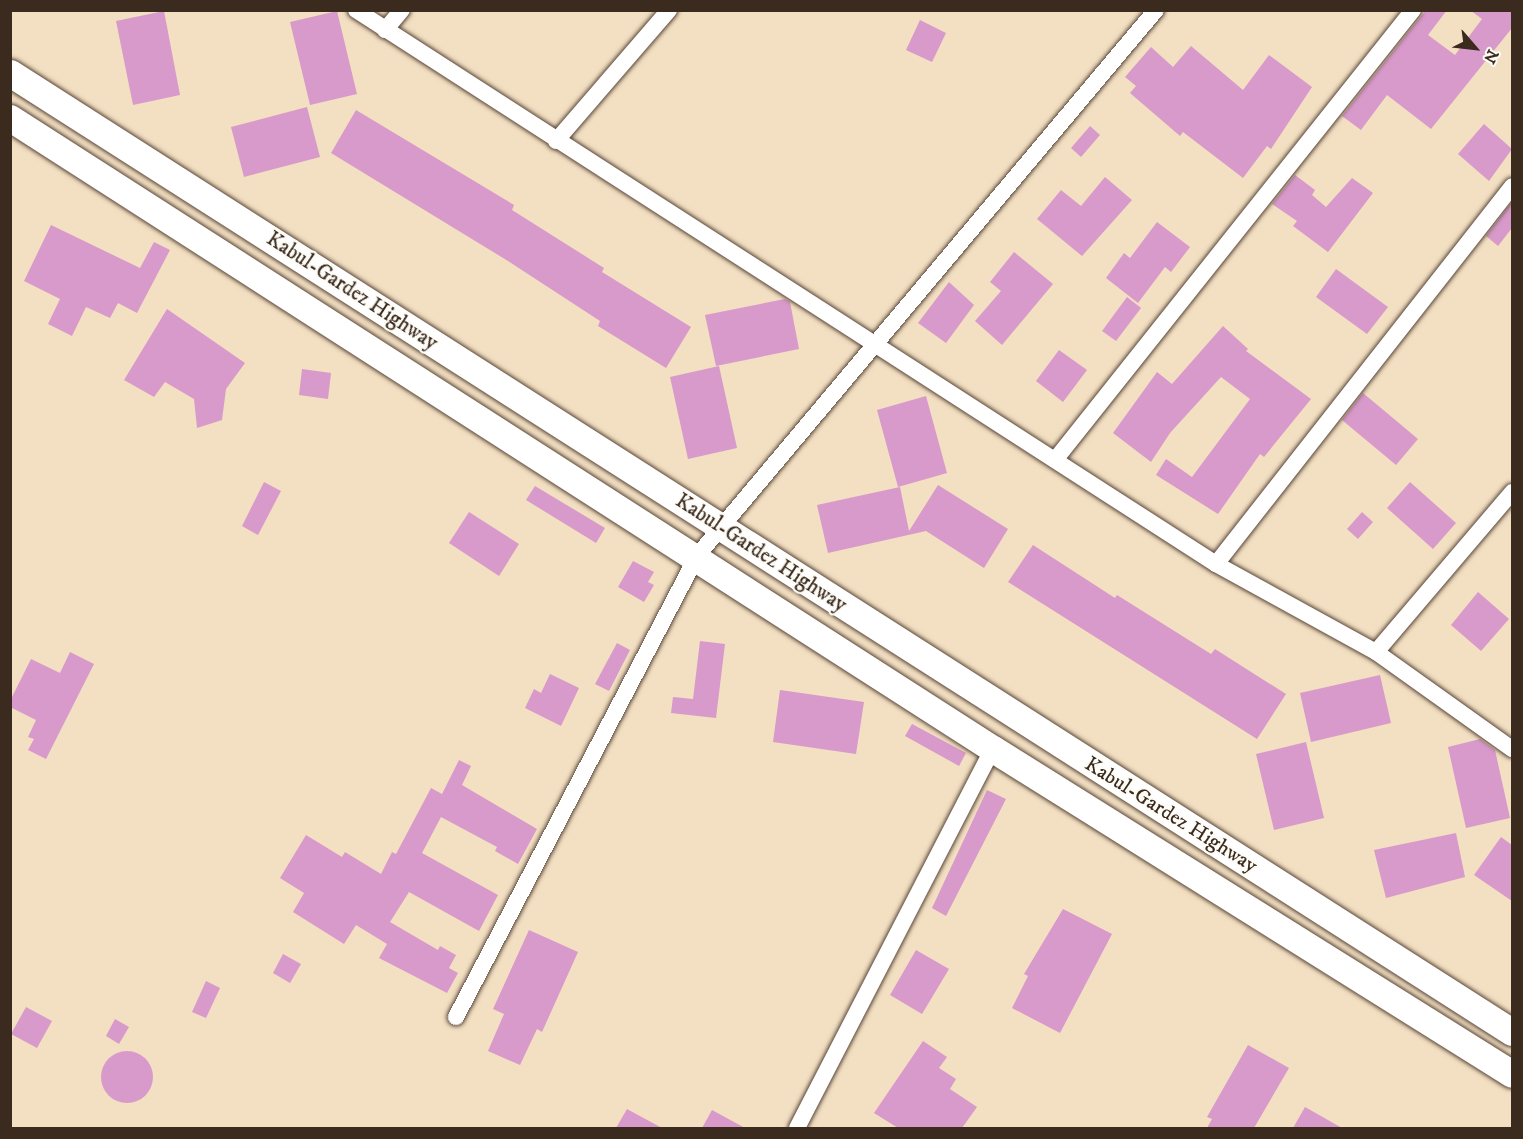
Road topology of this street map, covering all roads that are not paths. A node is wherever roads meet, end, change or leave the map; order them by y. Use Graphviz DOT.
graph roads {
  1 [pos="356,10"];
  2 [pos="402,10"];
  3 [pos="669,10"];
  4 [pos="1156,10"];
  5 [pos="1413,10"];
  6 [pos="385,30"];
  7 [pos="10,73"];
  8 [pos="10,118"];
  9 [pos="556,141"];
  10 [pos="1512,186"];
  11 [pos="875,345"];
  12 [pos="1055,460"];
  13 [pos="1512,492"];
  14 [pos="722,529"];
  15 [pos="697,556"];
  16 [pos="1216,564"];
  17 [pos="1376,652"];
  18 [pos="1512,749"];
  19 [pos="993,750"];
  20 [pos="456,1017"];
  21 [pos="1512,1032"];
  22 [pos="1512,1074"];
  23 [pos="797,1128"];
  1 -- 6 [label="street"];
  2 -- 6 [label="street"];
  3 -- 9 [label="street"];
  4 -- 11 [label="street"];
  5 -- 12 [label="street"];
  6 -- 9 [label="street"];
  7 -- 14 [label="highway, Kabul-Gardez Highway"];
  8 -- 15 [label="highway, Kabul-Gardez Highway"];
  9 -- 11 [label="street"];
  10 -- 16 [label="street"];
  11 -- 12 [label="street"];
  11 -- 14 [label="street"];
  12 -- 16 [label="street"];
  13 -- 17 [label="street"];
  14 -- 15 [label="street"];
  14 -- 21 [label="highway, Kabul-Gardez Highway"];
  15 -- 19 [label="highway, Kabul-Gardez Highway"];
  15 -- 20 [label="street"];
  16 -- 17 [label="street"];
  17 -- 18 [label="street"];
  19 -- 22 [label="highway, Kabul-Gardez Highway"];
  19 -- 23 [label="street"];
}
